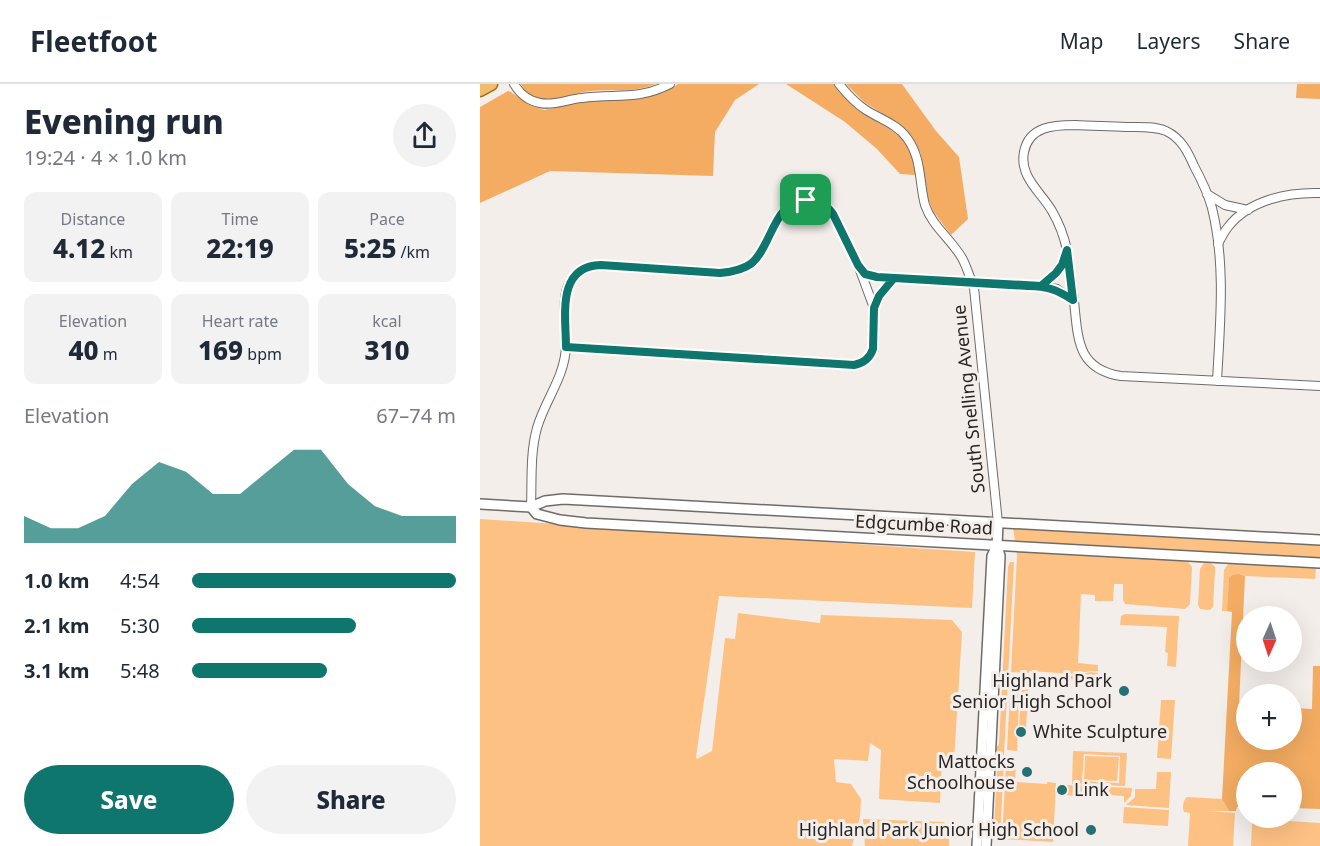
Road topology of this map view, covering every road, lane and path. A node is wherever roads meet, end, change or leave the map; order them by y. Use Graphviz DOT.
graph roads {
  1 [pos="490,84"];
  2 [pos="514,84"];
  3 [pos="670,84"];
  4 [pos="839,84"];
  5 [pos="480,90"];
  6 [pos="1320,193"];
  7 [pos="1207,194"];
  8 [pos="1248,210"];
  9 [pos="1218,245"];
  10 [pos="1067,250"];
  11 [pos="858,265"];
  12 [pos="894,278"];
  13 [pos="972,282"];
  14 [pos="1041,286"];
  15 [pos="1073,300"];
  16 [pos="874,308"];
  17 [pos="566,347"];
  18 [pos="1217,381"];
  19 [pos="1320,386"];
  20 [pos="480,504"];
  21 [pos="531,507"];
  22 [pos="998,524"];
  23 [pos="1320,540"];
  24 [pos="997,546"];
  25 [pos="1320,563"];
  26 [pos="977,846"];
  27 [pos="986,846"];
  1 -- 5 [label="main road"];
  2 -- 3 [label="street"];
  4 -- 13 [label="street, South Snelling Avenue"];
  6 -- 8 [label="street"];
  7 -- 8 [label="street"];
  7 -- 9 [label="street"];
  7 -- 10 [label="street"];
  8 -- 9 [label="street"];
  9 -- 18 [label="street"];
  10 -- 14 [label="street"];
  10 -- 15 [label="street"];
  11 -- 12 [label="street"];
  11 -- 16 [label="street"];
  11 -- 17 [label="street"];
  12 -- 13 [label="street"];
  12 -- 16 [label="street"];
  13 -- 14 [label="street"];
  13 -- 22 [label="street, South Snelling Avenue"];
  14 -- 15 [label="street"];
  15 -- 18 [label="street"];
  16 -- 17 [label="street"];
  17 -- 21 [label="street"];
  18 -- 19 [label="street"];
  20 -- 21 [label="street, Edgcumbe Road"];
  21 -- 22 [label="street, Edgcumbe Road"];
  21 -- 24 [label="street, Edgcumbe Road"];
  22 -- 23 [label="street, Edgcumbe Road"];
  22 -- 24 [label="street, South Snelling Avenue"];
  24 -- 25 [label="street, Edgcumbe Road"];
  24 -- 26 [label="street, South Snelling Avenue"];
  24 -- 27 [label="street, South Snelling Avenue"];
}
